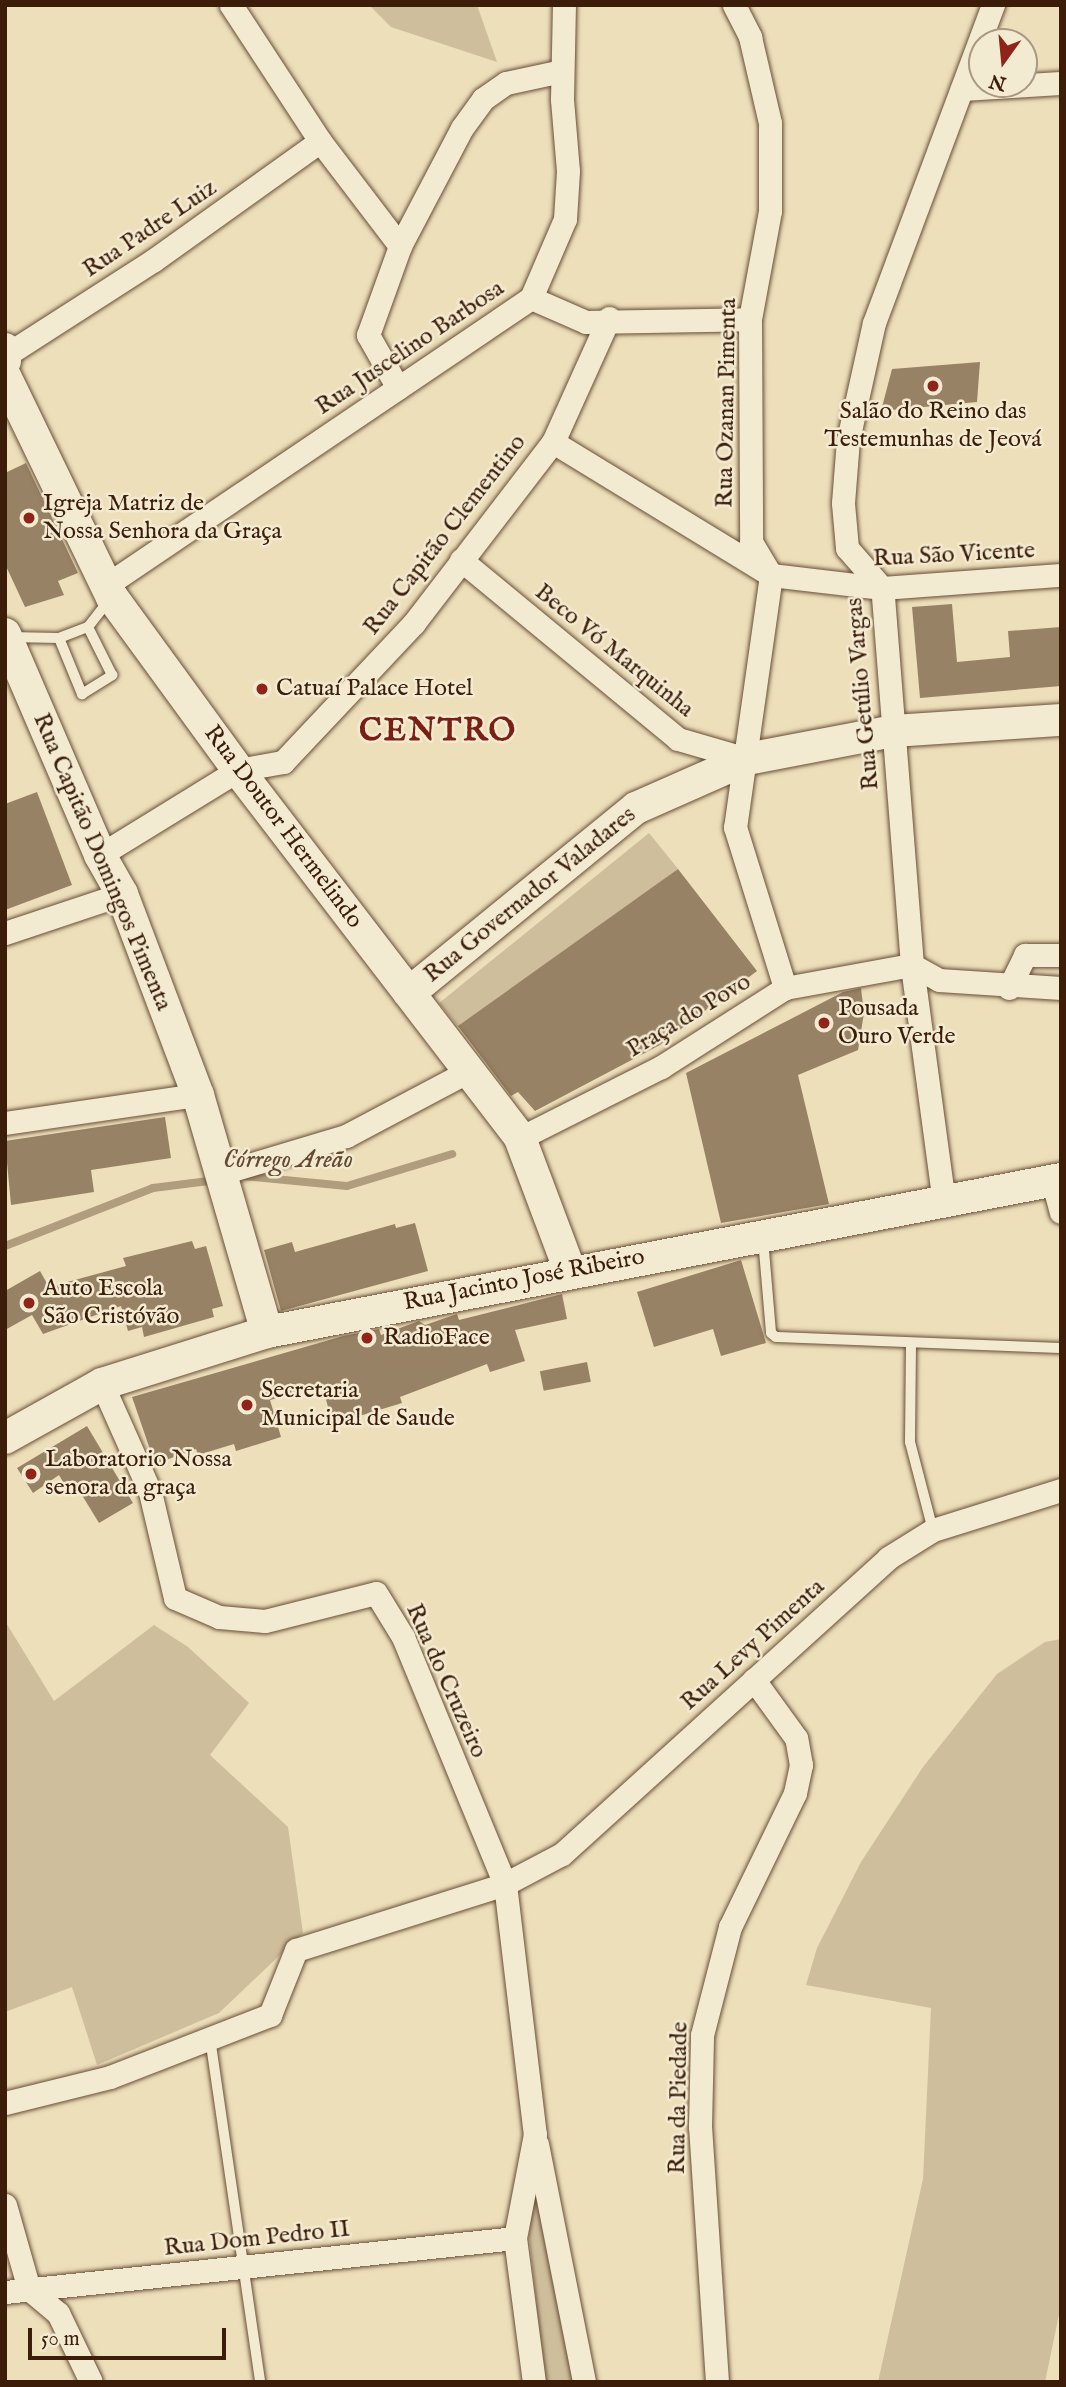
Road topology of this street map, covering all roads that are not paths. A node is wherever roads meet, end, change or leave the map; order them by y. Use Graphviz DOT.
graph roads {
  1 [pos="231,5"];
  2 [pos="564,5"];
  3 [pos="734,5"];
  4 [pos="993,5"];
  5 [pos="562,71"];
  6 [pos="1061,83"];
  7 [pos="962,89"];
  8 [pos="320,141"];
  9 [pos="400,246"];
  10 [pos="531,298"];
  11 [pos="609,318"];
  12 [pos="750,319"];
  13 [pos="5,349"];
  14 [pos="6,355"];
  15 [pos="5,361"];
  16 [pos="5,376"];
  17 [pos="398,388"];
  18 [pos="12,411"];
  19 [pos="552,442"];
  20 [pos="461,561"];
  21 [pos="771,575"];
  22 [pos="1061,575"];
  23 [pos="882,588"];
  24 [pos="109,591"];
  25 [pos="88,627"];
  26 [pos="6,636"];
  27 [pos="59,638"];
  28 [pos="1061,720"];
  29 [pos="894,731"];
  30 [pos="747,759"];
  31 [pos="238,770"];
  32 [pos="100,855"];
  33 [pos="122,894"];
  34 [pos="5,933"];
  35 [pos="1061,955"];
  36 [pos="912,965"];
  37 [pos="785,988"];
  38 [pos="1009,988"];
  39 [pos="1061,988"];
  40 [pos="409,993"];
  41 [pos="467,1072"];
  42 [pos="198,1095"];
  43 [pos="5,1123"];
  44 [pos="520,1138"];
  45 [pos="1056,1179"];
  46 [pos="222,1182"];
  47 [pos="944,1203"];
  48 [pos="1061,1212"];
  49 [pos="762,1233"];
  50 [pos="570,1271"];
  51 [pos="267,1332"];
  52 [pos="911,1345"];
  53 [pos="1061,1348"];
  54 [pos="102,1384"];
  55 [pos="5,1438"];
  56 [pos="1061,1490"];
  57 [pos="933,1530"];
  58 [pos="754,1680"];
  59 [pos="505,1884"];
  60 [pos="209,2037"];
  61 [pos="5,2103"];
  62 [pos="535,2134"];
  63 [pos="5,2206"];
  64 [pos="515,2238"];
  65 [pos="243,2267"];
  66 [pos="29,2290"];
  67 [pos="5,2292"];
  68 [pos="91,2382"];
  69 [pos="260,2382"];
  70 [pos="534,2382"];
  71 [pos="584,2382"];
  72 [pos="717,2382"];
  1 -- 8 [label="street"];
  2 -- 5 [label="street, Rua Juscelino Barbosa"];
  3 -- 12 [label="street, Rua Ozanan Pimenta"];
  4 -- 7 [label="street, Rua Getúlio Vargas"];
  5 -- 9 [label="street"];
  5 -- 10 [label="street, Rua Juscelino Barbosa"];
  6 -- 7 [label="street"];
  7 -- 23 [label="street, Rua Getúlio Vargas"];
  8 -- 9 [label="street"];
  8 -- 14 [label="street, Rua Padre Luiz"];
  9 -- 17 [label="street"];
  10 -- 11 [label="street"];
  10 -- 17 [label="street, Rua Juscelino Barbosa"];
  11 -- 12 [label="street"];
  11 -- 19 [label="street, Rua Capitão Clementino"];
  12 -- 21 [label="street, Rua Ozanan Pimenta"];
  13 -- 14 [label="street"];
  14 -- 15 [label="street"];
  16 -- 18 [label="street, Rua Doutor Hermelindo"];
  17 -- 24 [label="street, Rua Juscelino Barbosa"];
  18 -- 24 [label="street, Rua Doutor Hermelindo"];
  19 -- 20 [label="street, Rua Capitão Clementino"];
  19 -- 21 [label="street, Rua São Vicente"];
  20 -- 30 [label="street, Beco Vó Marquinha"];
  20 -- 31 [label="street, Rua Capitão Clementino"];
  21 -- 23 [label="street, Rua São Vicente"];
  21 -- 30 [label="street"];
  22 -- 23 [label="street, Rua São Vicente"];
  23 -- 29 [label="street, Rua Getúlio Vargas"];
  24 -- 25 [label="lane"];
  24 -- 31 [label="street, Rua Doutor Hermelindo"];
  25 -- 27 [label="lane"];
  25 -- 27 [label="lane"];
  26 -- 27 [label="lane"];
  26 -- 32 [label="street, Rua Capitão Domingos Pimenta"];
  28 -- 29 [label="street, Rua Governador Valadares"];
  29 -- 30 [label="street, Rua Governador Valadares"];
  29 -- 36 [label="street, Rua Getúlio Vargas"];
  30 -- 37 [label="street, Praça do Povo"];
  30 -- 40 [label="street, Rua Governador Valadares"];
  31 -- 32 [label="street, Rua Capitão Clementino"];
  31 -- 40 [label="street, Rua Doutor Hermelindo"];
  32 -- 33 [label="street, Rua Capitão Domingos Pimenta"];
  33 -- 34 [label="street"];
  33 -- 42 [label="street, Rua Capitão Domingos Pimenta"];
  35 -- 38 [label="street"];
  36 -- 37 [label="street"];
  36 -- 38 [label="street"];
  36 -- 47 [label="street, Rua Getúlio Vargas"];
  37 -- 44 [label="street, Praça do Povo"];
  38 -- 39 [label="street"];
  40 -- 41 [label="street, Rua Doutor Hermelindo"];
  41 -- 44 [label="street, Rua Doutor Hermelindo"];
  41 -- 46 [label="street"];
  42 -- 43 [label="street"];
  42 -- 46 [label="street, Rua Capitão Domingos Pimenta"];
  44 -- 50 [label="street, Rua Doutor Hermelindo"];
  45 -- 47 [label="street, Rua Jacinto José Ribeiro"];
  45 -- 48 [label="street"];
  46 -- 51 [label="street, Rua Capitão Domingos Pimenta"];
  47 -- 49 [label="street, Rua Jacinto José Ribeiro"];
  49 -- 50 [label="street, Rua Jacinto José Ribeiro"];
  49 -- 52 [label="lane"];
  50 -- 51 [label="street, Rua Jacinto José Ribeiro"];
  51 -- 54 [label="street, Rua Jacinto José Ribeiro"];
  52 -- 53 [label="lane"];
  52 -- 57 [label="lane"];
  54 -- 55 [label="street, Rua Jacinto José Ribeiro"];
  54 -- 59 [label="street, Rua do Cruzeiro"];
  56 -- 57 [label="street, Rua Levy Pimenta"];
  57 -- 58 [label="street, Rua Levy Pimenta"];
  58 -- 59 [label="street, Rua Levy Pimenta"];
  58 -- 72 [label="street, Rua da Piedade"];
  59 -- 60 [label="street, Rua Levy Pimenta"];
  59 -- 62 [label="street, Rua do Cruzeiro"];
  60 -- 61 [label="street"];
  60 -- 65 [label="lane"];
  62 -- 64 [label="street, Rua do Cruzeiro"];
  62 -- 71 [label="street, Rua do Cruzeiro"];
  63 -- 66 [label="street"];
  64 -- 65 [label="street, Rua Dom Pedro II"];
  64 -- 70 [label="street, Rua do Cruzeiro"];
  65 -- 66 [label="street, Rua Dom Pedro II"];
  65 -- 69 [label="lane"];
  66 -- 67 [label="street, Rua Dom Pedro II"];
  66 -- 68 [label="street"];
}
